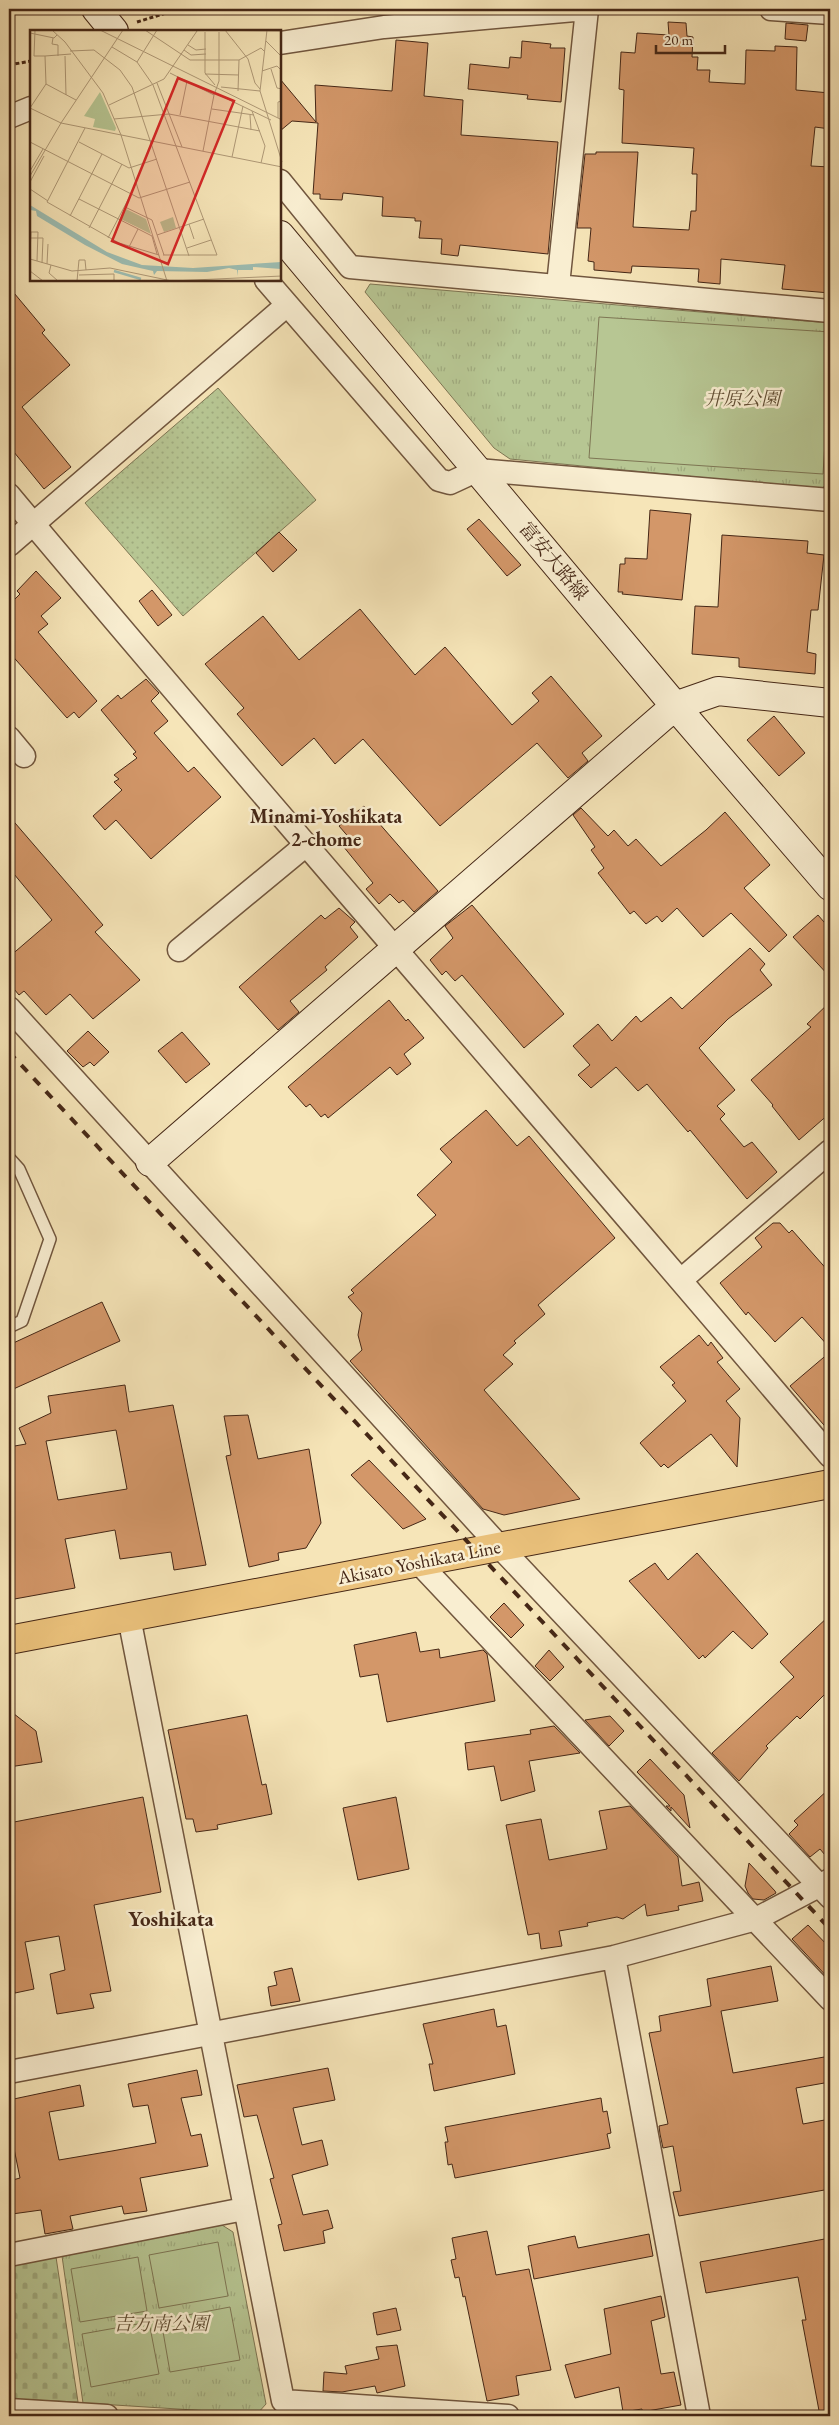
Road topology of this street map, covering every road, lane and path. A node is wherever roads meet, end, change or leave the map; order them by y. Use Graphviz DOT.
graph roads {
  1 [pos="96,9"];
  2 [pos="179,9"];
  3 [pos="587,9"];
  4 [pos="771,9"];
  5 [pos="830,13"];
  6 [pos="113,30"];
  7 [pos="117,30"];
  8 [pos="281,43"];
  9 [pos="30,61"];
  10 [pos="9,65"];
  11 [pos="30,108"];
  12 [pos="9,117"];
  13 [pos="281,182"];
  14 [pos="281,236"];
  15 [pos="267,281"];
  16 [pos="558,285"];
  17 [pos="287,305"];
  18 [pos="830,311"];
  19 [pos="478,470"];
  20 [pos="9,495"];
  21 [pos="830,500"];
  22 [pos="33,524"];
  23 [pos="9,545"];
  24 [pos="830,703"];
  25 [pos="675,706"];
  26 [pos="9,738"];
  27 [pos="24,756"];
  28 [pos="306,846"];
  29 [pos="830,886"];
  30 [pos="394,949"];
  31 [pos="179,950"];
  32 [pos="9,1008"];
  33 [pos="830,1151"];
  34 [pos="9,1158"];
  35 [pos="150,1162"];
  36 [pos="681,1280"];
  37 [pos="9,1327"];
  38 [pos="830,1456"];
  39 [pos="830,1484"];
  40 [pos="500,1546"];
  41 [pos="418,1562"];
  42 [pos="129,1617"];
  43 [pos="9,1640"];
  44 [pos="827,1888"];
  45 [pos="756,1919"];
  46 [pos="614,1957"];
  47 [pos="830,1999"];
  48 [pos="212,2034"];
  49 [pos="9,2072"];
  50 [pos="244,2210"];
  51 [pos="9,2255"];
  52 [pos="284,2409"];
  53 [pos="9,2410"];
  54 [pos="107,2416"];
  55 [pos="508,2416"];
  56 [pos="699,2416"];
  1 -- 6 [label="street"];
  2 -- 7 [label="path"];
  3 -- 8 [label="street"];
  3 -- 16 [label="street"];
  4 -- 5 [label="street"];
  9 -- 10 [label="path"];
  11 -- 12 [label="street"];
  13 -- 16 [label="street"];
  14 -- 19 [label="street, 富安大路線"];
  15 -- 17 [label="street"];
  16 -- 18 [label="street"];
  17 -- 19 [label="street"];
  17 -- 22 [label="street"];
  19 -- 21 [label="street"];
  19 -- 25 [label="street, 富安大路線"];
  20 -- 22 [label="street"];
  22 -- 23 [label="street"];
  22 -- 28 [label="street"];
  24 -- 25 [label="street"];
  25 -- 29 [label="street, 富安大路線"];
  25 -- 30 [label="street"];
  26 -- 27 [label="street"];
  28 -- 30 [label="street"];
  28 -- 31 [label="street"];
  30 -- 35 [label="street"];
  30 -- 36 [label="street"];
  32 -- 35 [label="street"];
  33 -- 36 [label="street"];
  34 -- 37 [label="lane"];
  35 -- 40 [label="street"];
  36 -- 38 [label="street"];
  39 -- 40 [label="main road, Akisato Yoshikata Line"];
  40 -- 41 [label="main road, Akisato Yoshikata Line"];
  40 -- 44 [label="street"];
  41 -- 42 [label="main road, Akisato Yoshikata Line"];
  41 -- 45 [label="street"];
  42 -- 43 [label="main road, Akisato Yoshikata Line"];
  42 -- 48 [label="street"];
  44 -- 45 [label="street"];
  45 -- 46 [label="street"];
  45 -- 47 [label="street"];
  46 -- 48 [label="street"];
  46 -- 56 [label="street"];
  48 -- 49 [label="street"];
  48 -- 50 [label="street"];
  50 -- 51 [label="street"];
  50 -- 52 [label="street"];
  52 -- 55 [label="street"];
  53 -- 54 [label="street"];
}
